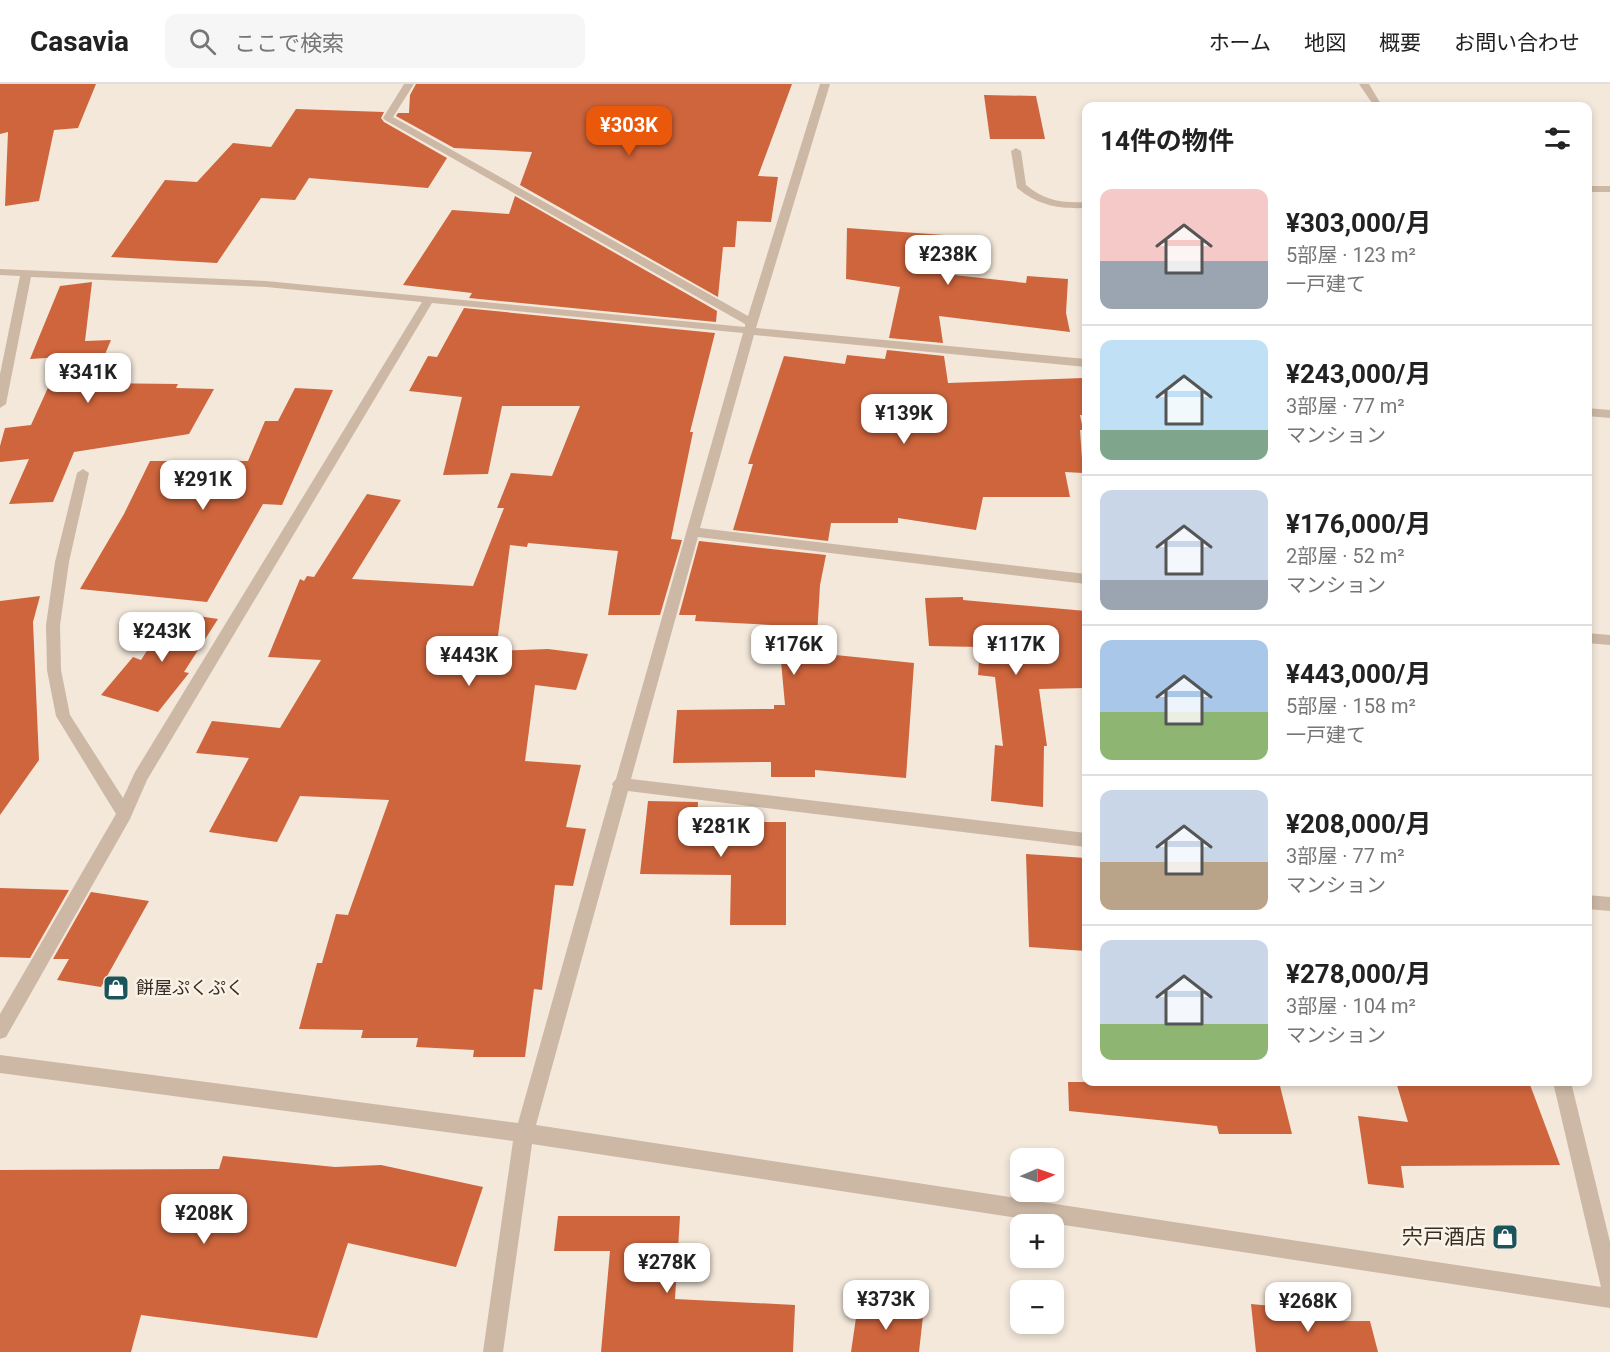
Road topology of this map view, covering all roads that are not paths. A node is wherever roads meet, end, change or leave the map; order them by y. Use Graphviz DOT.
graph roads {
  1 [pos="410,84"];
  2 [pos="825,84"];
  3 [pos="1364,84"];
  4 [pos="1375,102"];
  5 [pos="1016,151"];
  6 [pos="1592,189"];
  7 [pos="1610,189"];
  8 [pos="1082,205"];
  9 [pos="0,272"];
  10 [pos="26,273"];
  11 [pos="428,301"];
  12 [pos="750,327"];
  13 [pos="1082,363"];
  14 [pos="0,404"];
  15 [pos="1592,412"];
  16 [pos="1610,414"];
  17 [pos="83,473"];
  18 [pos="694,532"];
  19 [pos="1082,579"];
  20 [pos="1592,638"];
  21 [pos="1610,640"];
  22 [pos="620,784"];
  23 [pos="124,814"];
  24 [pos="1082,840"];
  25 [pos="1592,902"];
  26 [pos="1610,904"];
  27 [pos="0,1031"];
  28 [pos="0,1064"];
  29 [pos="1563,1086"];
  30 [pos="524,1133"];
  31 [pos="1610,1283"];
  32 [pos="1610,1298"];
  33 [pos="493,1352"];
  1 -- 12 [label="street"];
  2 -- 12 [label="street"];
  3 -- 4 [label="street"];
  5 -- 8 [label="street"];
  6 -- 7 [label="street"];
  9 -- 10 [label="street"];
  10 -- 11 [label="street"];
  10 -- 14 [label="street"];
  11 -- 12 [label="street"];
  11 -- 23 [label="street"];
  12 -- 13 [label="street"];
  12 -- 18 [label="street"];
  15 -- 16 [label="street"];
  17 -- 23 [label="street"];
  18 -- 19 [label="street"];
  18 -- 22 [label="street"];
  20 -- 21 [label="street"];
  22 -- 24 [label="street"];
  22 -- 30 [label="street"];
  23 -- 27 [label="street"];
  25 -- 26 [label="street"];
  28 -- 30 [label="street"];
  29 -- 31 [label="street"];
  30 -- 32 [label="street"];
  30 -- 33 [label="street"];
}
